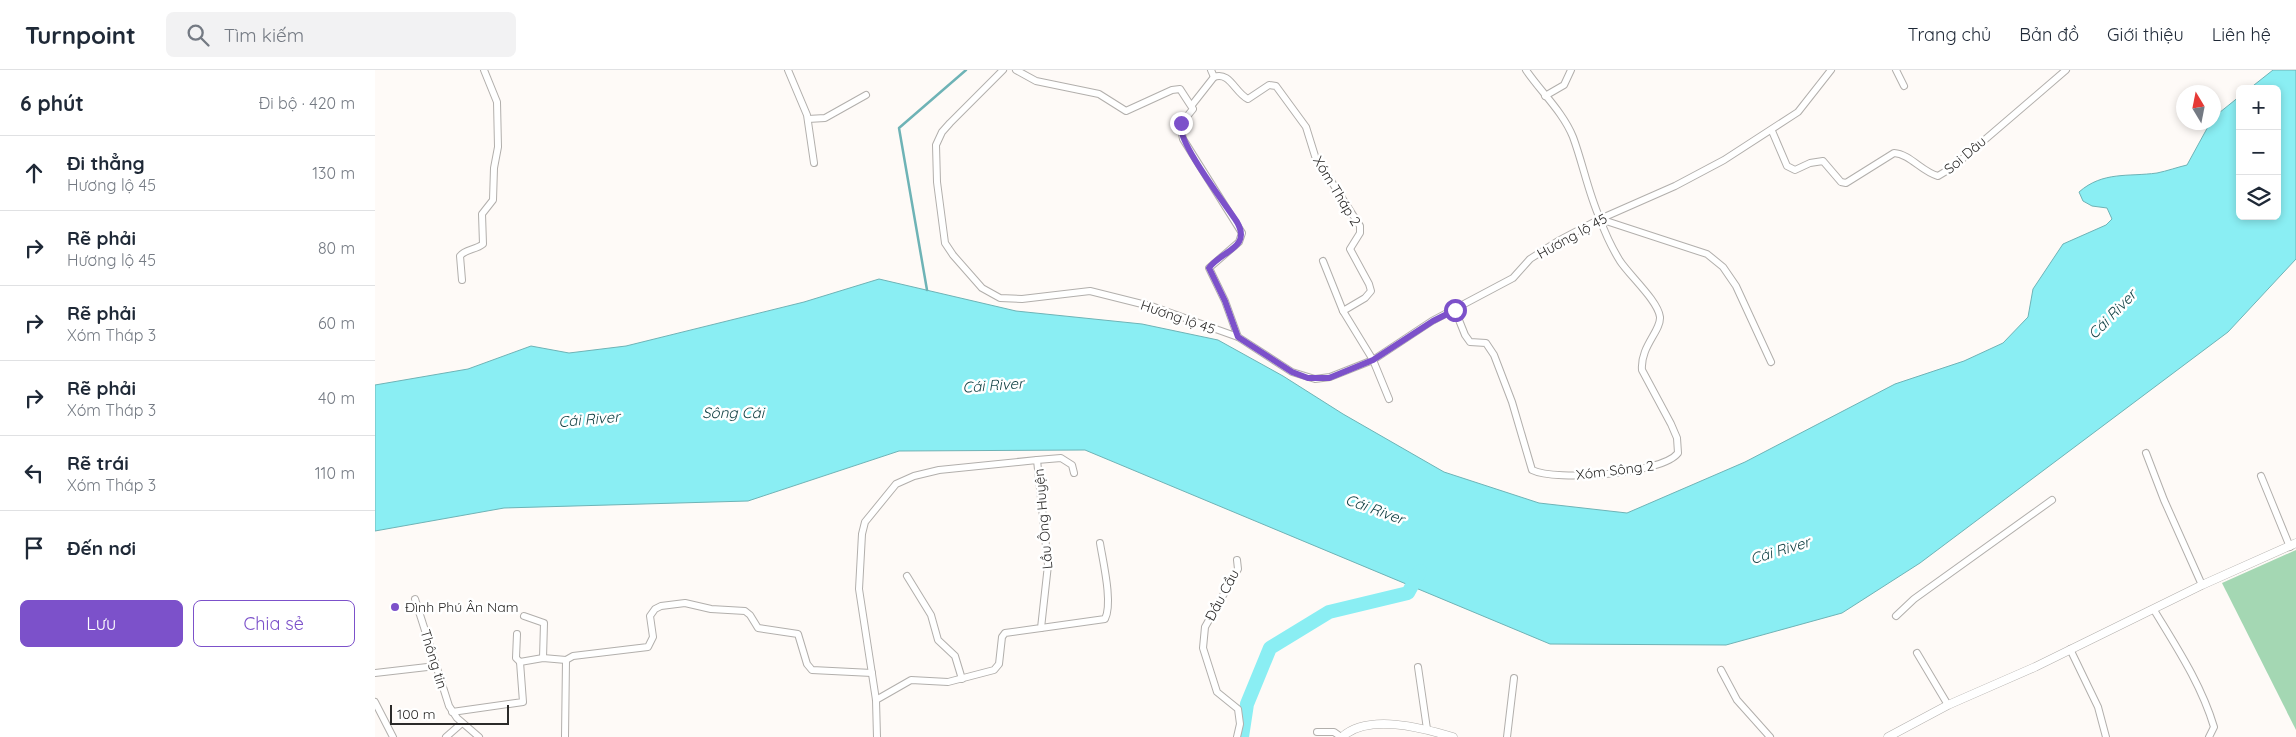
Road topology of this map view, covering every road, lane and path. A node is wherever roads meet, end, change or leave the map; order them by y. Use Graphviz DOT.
graph roads {
  1 [pos="484,70"];
  2 [pos="788,70"];
  3 [pos="1003,70"];
  4 [pos="1016,70"];
  5 [pos="1526,70"];
  6 [pos="1571,70"];
  7 [pos="1831,70"];
  8 [pos="1896,70"];
  9 [pos="2066,70"];
  10 [pos="1212,73"];
  11 [pos="1904,86"];
  12 [pos="866,95"];
  13 [pos="1545,96"];
  14 [pos="1192,105"];
  15 [pos="808,119"];
  16 [pos="1772,131"];
  17 [pos="814,163"];
  18 [pos="1600,219"];
  19 [pos="1323,261"];
  20 [pos="462,280"];
  21 [pos="1455,310"];
  22 [pos="1343,311"];
  23 [pos="1238,337"];
  24 [pos="1373,360"];
  25 [pos="1771,362"];
  26 [pos="1389,399"];
  27 [pos="2145,453"];
  28 [pos="1037,460"];
  29 [pos="1074,473"];
  30 [pos="2261,476"];
  31 [pos="2052,500"];
  32 [pos="1100,543"];
  33 [pos="2293,545"];
  34 [pos="1237,560"];
  35 [pos="907,576"];
  36 [pos="2202,585"];
  37 [pos="415,599"];
  38 [pos="2154,610"];
  39 [pos="524,616"];
  40 [pos="1896,616"];
  41 [pos="1041,628"];
  42 [pos="517,634"];
  43 [pos="2070,649"];
  44 [pos="1917,653"];
  45 [pos="543,658"];
  46 [pos="566,660"];
  47 [pos="520,662"];
  48 [pos="436,666"];
  49 [pos="1418,667"];
  50 [pos="1721,670"];
  51 [pos="375,673"];
  52 [pos="872,673"];
  53 [pos="1514,678"];
  54 [pos="962,679"];
  55 [pos="876,700"];
  56 [pos="375,702"];
  57 [pos="1948,705"];
  58 [pos="452,712"];
  59 [pos="462,723"];
  60 [pos="1427,730"];
  61 [pos="1317,732"];
  62 [pos="393,737"];
  63 [pos="446,737"];
  64 [pos="479,737"];
  65 [pos="565,737"];
  66 [pos="877,737"];
  67 [pos="1237,737"];
  68 [pos="1342,737"];
  69 [pos="1453,737"];
  70 [pos="1507,737"];
  71 [pos="1770,737"];
  72 [pos="1888,737"];
  73 [pos="2106,737"];
  74 [pos="2209,737"];
  1 -- 20 [label="street"];
  2 -- 15 [label="street"];
  3 -- 23 [label="street, Hương lộ 45"];
  4 -- 14 [label="street"];
  5 -- 13 [label="street"];
  6 -- 13 [label="street"];
  7 -- 16 [label="street, Hương lộ 45"];
  8 -- 11 [label="street"];
  9 -- 16 [label="street, Soi Dâu"];
  10 -- 14 [label="street"];
  10 -- 22 [label="street, Xóm Tháp 2"];
  12 -- 15 [label="street"];
  13 -- 18 [label="street"];
  14 -- 23 [label="street"];
  15 -- 17 [label="street"];
  16 -- 18 [label="street, Hương lộ 45"];
  18 -- 21 [label="street, Hương lộ 45"];
  18 -- 21 [label="street, Xóm Sông 2"];
  18 -- 25 [label="street"];
  19 -- 22 [label="street"];
  21 -- 24 [label="street, Hương lộ 45"];
  22 -- 24 [label="street"];
  23 -- 24 [label="street, Hương lộ 45"];
  24 -- 26 [label="street"];
  27 -- 36 [label="street"];
  28 -- 29 [label="street"];
  28 -- 41 [label="street, Lầu Ông Huyện"];
  28 -- 52 [label="street, Lầu Ông Huyện"];
  30 -- 33 [label="street"];
  31 -- 40 [label="street"];
  32 -- 41 [label="street"];
  33 -- 36 [label="street"];
  34 -- 67 [label="street, Đầu Cầu"];
  35 -- 54 [label="street"];
  36 -- 38 [label="street"];
  37 -- 48 [label="street, Thông tin"];
  38 -- 43 [label="street"];
  38 -- 74 [label="street"];
  39 -- 45 [label="street"];
  41 -- 54 [label="street"];
  42 -- 47 [label="street"];
  43 -- 57 [label="street"];
  43 -- 73 [label="street"];
  44 -- 57 [label="street"];
  45 -- 46 [label="street"];
  45 -- 47 [label="street"];
  46 -- 52 [label="street"];
  46 -- 65 [label="street"];
  47 -- 58 [label="street"];
  48 -- 51 [label="street"];
  48 -- 58 [label="street, Thông tin"];
  49 -- 60 [label="street"];
  50 -- 71 [label="street"];
  52 -- 55 [label="street, Lầu Ông Huyện"];
  53 -- 70 [label="street"];
  54 -- 55 [label="street"];
  55 -- 66 [label="street, Lầu Ông Huyện"];
  56 -- 62 [label="street"];
  57 -- 72 [label="street"];
  58 -- 59 [label="street, Thông tin"];
  59 -- 63 [label="street"];
  59 -- 64 [label="street, Thông tin"];
  60 -- 68 [label="street"];
  60 -- 69 [label="street"];
  61 -- 68 [label="street"];
}
